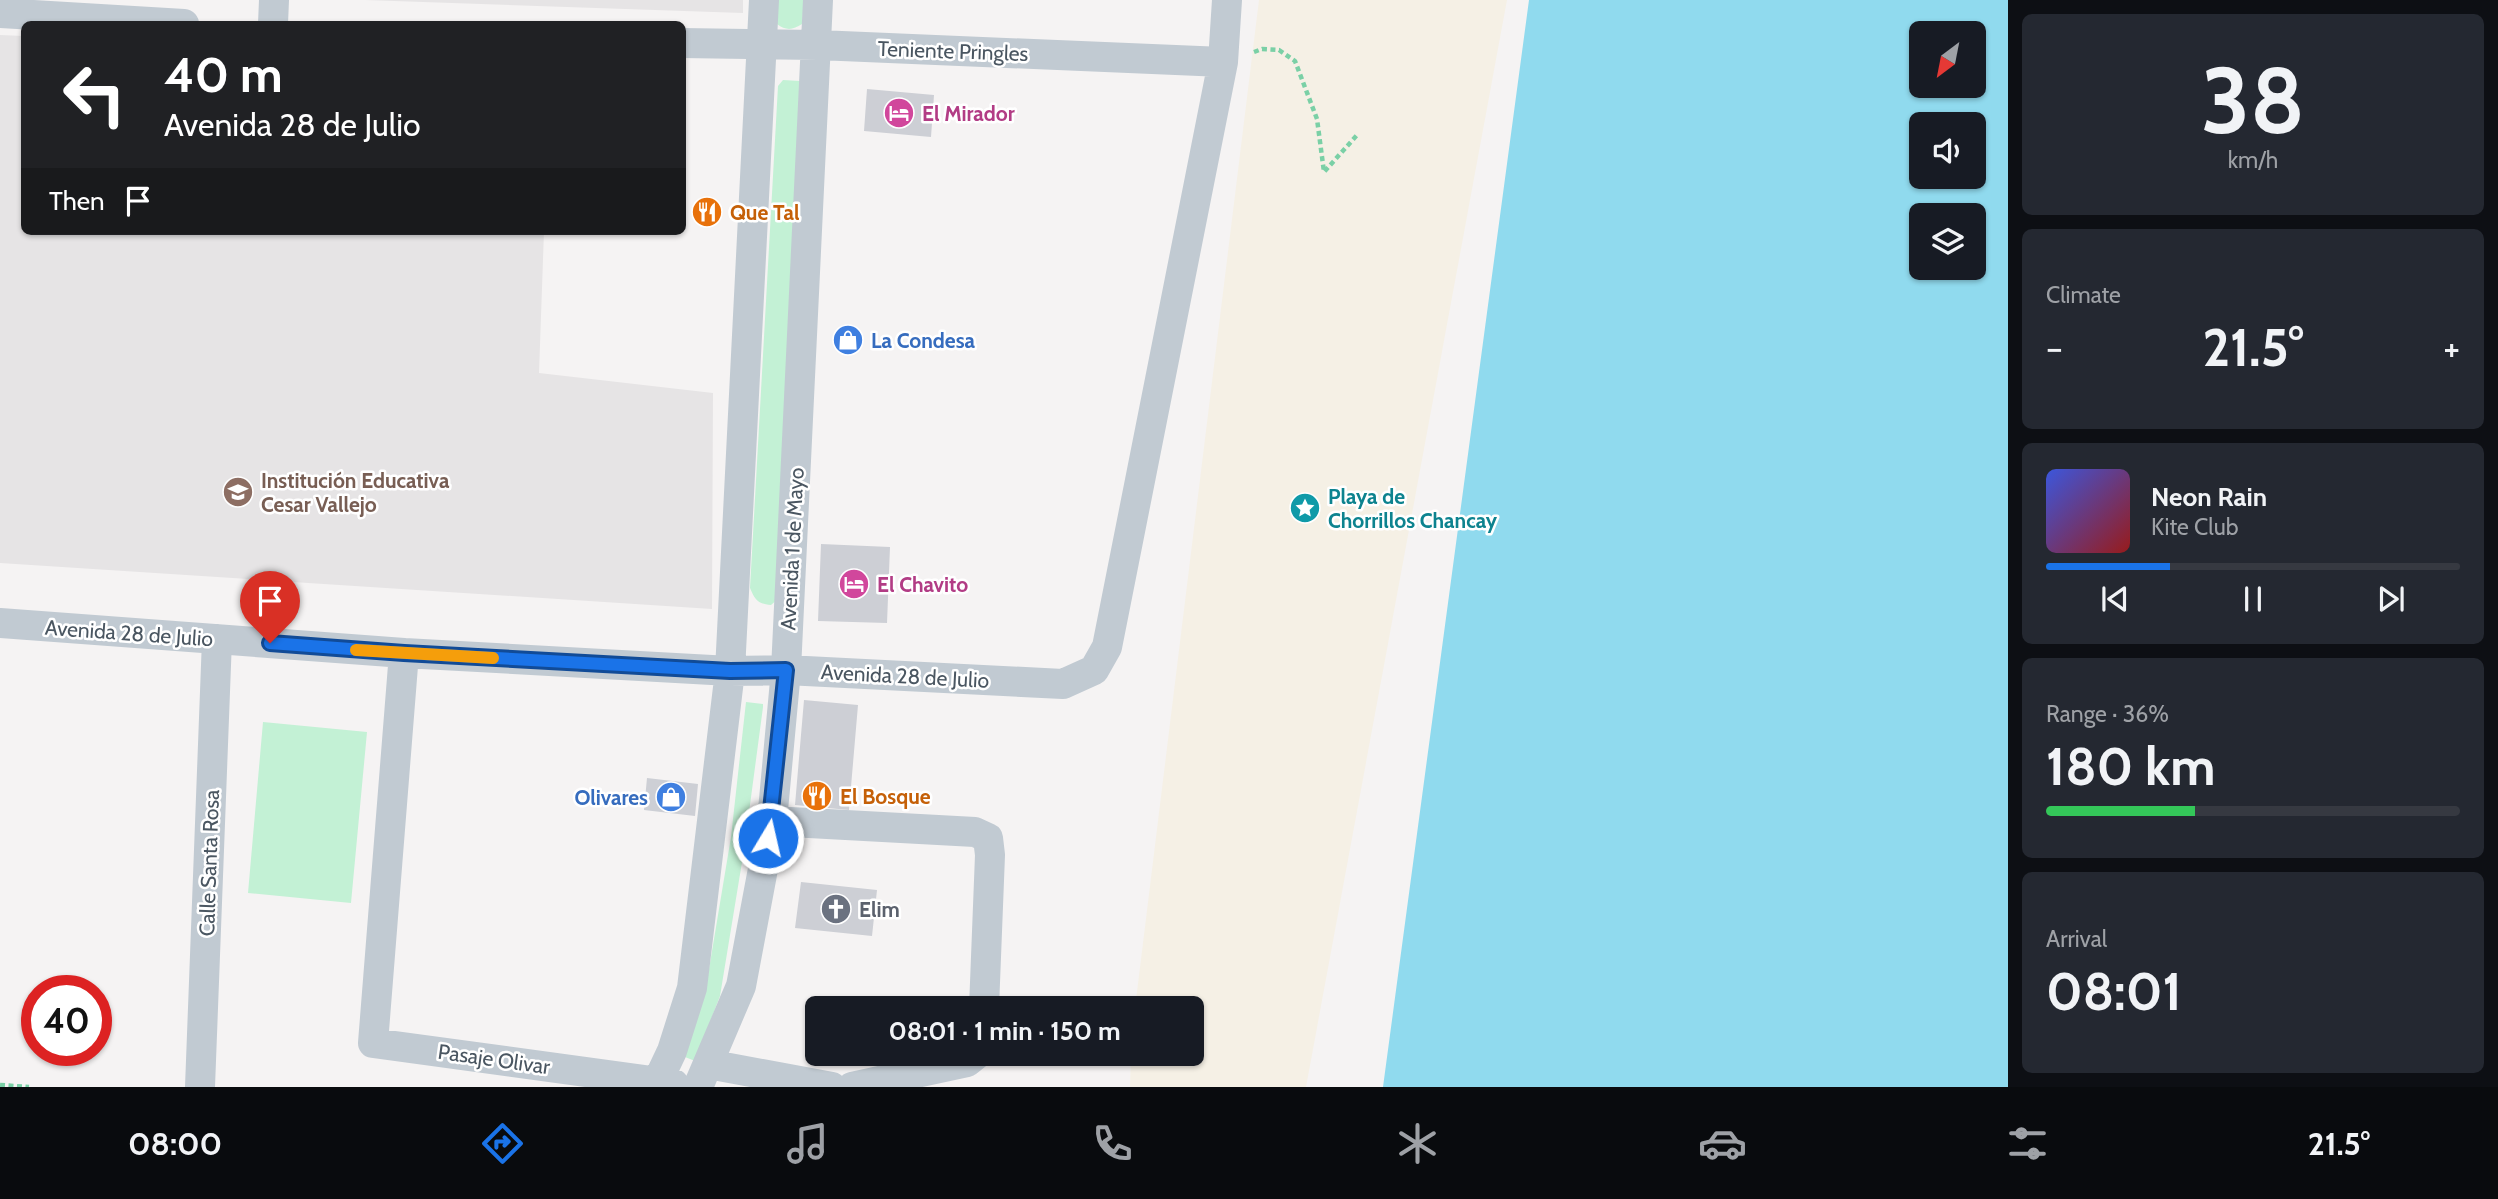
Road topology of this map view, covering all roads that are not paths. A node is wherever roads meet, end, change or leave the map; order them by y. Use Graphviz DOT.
graph roads {
  1 [pos="274,0"];
  2 [pos="764,0"];
  3 [pos="818,0"];
  4 [pos="1227,0"];
  5 [pos="0,13"];
  6 [pos="134,21"];
  7 [pos="273,21"];
  8 [pos="686,43"];
  9 [pos="762,46"];
  10 [pos="816,46"];
  11 [pos="1223,62"];
  12 [pos="0,624"];
  13 [pos="217,639"];
  14 [pos="404,653"];
  15 [pos="786,670"];
  16 [pos="730,671"];
  17 [pos="772,821"];
  18 [pos="984,996"];
  19 [pos="949,1066"];
  20 [pos="702,1079"];
  21 [pos="656,1084"];
  22 [pos="201,1087"];
  23 [pos="832,1087"];
  24 [pos="852,1087"];
  1 -- 7 [label="street"];
  2 -- 9 [label="street"];
  3 -- 10 [label="street, Avenida 1 de Mayo"];
  4 -- 11 [label="street"];
  5 -- 6 [label="street"];
  8 -- 9 [label="street, Teniente Pringles"];
  9 -- 10 [label="street, Teniente Pringles"];
  9 -- 16 [label="street"];
  10 -- 11 [label="street, Teniente Pringles"];
  10 -- 15 [label="street, Avenida 1 de Mayo"];
  11 -- 15 [label="street, Avenida 28 de Julio"];
  12 -- 13 [label="street, Avenida 28 de Julio"];
  13 -- 14 [label="street, Avenida 28 de Julio"];
  13 -- 22 [label="street, Calle Santa Rosa"];
  14 -- 16 [label="street, Avenida 28 de Julio"];
  14 -- 21 [label="street, Pasaje Olivar"];
  15 -- 16 [label="street, Avenida 28 de Julio"];
  15 -- 17 [label="street, Avenida 1 de Mayo"];
  16 -- 21 [label="street"];
  17 -- 18 [label="street"];
  17 -- 20 [label="street, Avenida 1 de Mayo"];
  19 -- 24 [label="street"];
  20 -- 21 [label="street, Pasaje Olivar"];
  20 -- 23 [label="street, Pasaje Olivar"];
}
